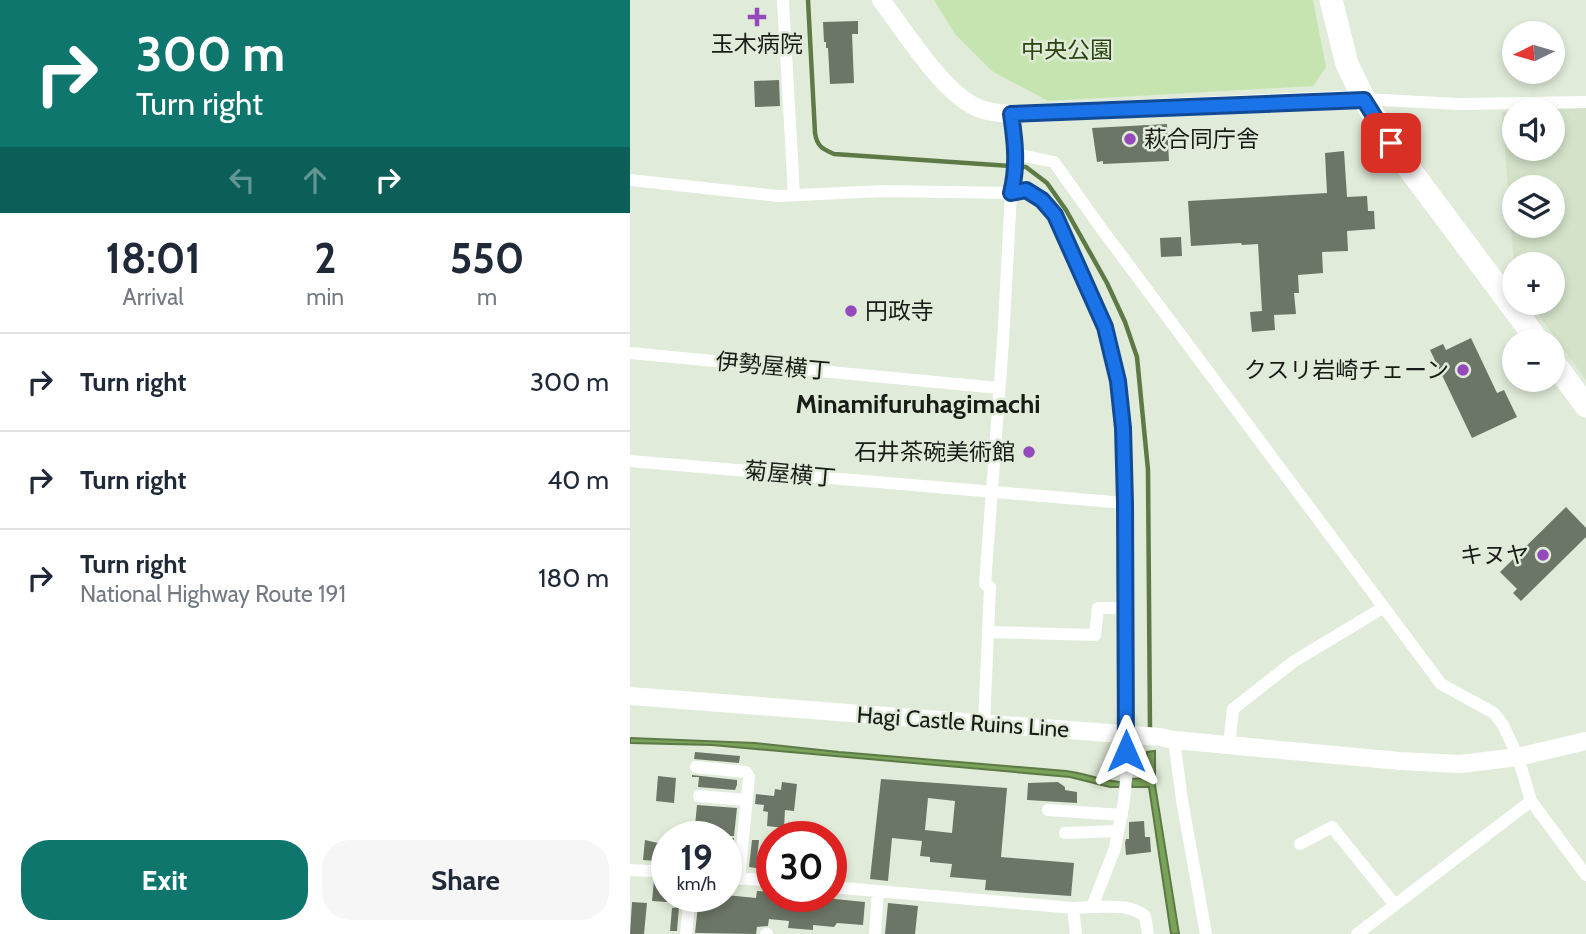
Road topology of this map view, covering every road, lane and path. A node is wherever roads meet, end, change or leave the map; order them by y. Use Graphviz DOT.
graph roads {
  1 [pos="783,0"];
  2 [pos="881,0"];
  3 [pos="1331,0"];
  4 [pos="1345,0"];
  5 [pos="1364,100"];
  6 [pos="1586,102"];
  7 [pos="1011,114"];
  8 [pos="1016,158"];
  9 [pos="630,180"];
  10 [pos="1011,193"];
  11 [pos="794,195"];
  12 [pos="1529,329"];
  13 [pos="630,353"];
  14 [pos="1565,378"];
  15 [pos="999,388"];
  16 [pos="1586,406"];
  17 [pos="630,461"];
  18 [pos="991,491"];
  19 [pos="1125,503"];
  20 [pos="1384,607"];
  21 [pos="1126,608"];
  22 [pos="988,632"];
  23 [pos="630,696"];
  24 [pos="984,724"];
  25 [pos="1126,734"];
  26 [pos="1167,738"];
  27 [pos="1586,741"];
  28 [pos="1230,745"];
  29 [pos="1518,757"];
  30 [pos="696,767"];
  31 [pos="699,796"];
  32 [pos="747,800"];
  33 [pos="1531,801"];
  34 [pos="1048,810"];
  35 [pos="1122,815"];
  36 [pos="742,828"];
  37 [pos="1118,831"];
  38 [pos="1065,833"];
  39 [pos="1300,844"];
  40 [pos="630,870"];
  41 [pos="651,872"];
  42 [pos="1586,875"];
  43 [pos="847,888"];
  44 [pos="878,891"];
  45 [pos="1395,905"];
  46 [pos="1092,907"];
  47 [pos="1073,908"];
  48 [pos="688,912"];
  49 [pos="686,934"];
  50 [pos="874,934"];
  51 [pos="1076,934"];
  52 [pos="1148,934"];
  53 [pos="1206,934"];
  54 [pos="1357,934"];
  1 -- 11 [label="street"];
  2 -- 7 [label="main road"];
  3 -- 5 [label="highway"];
  4 -- 5 [label="highway"];
  5 -- 6 [label="street"];
  5 -- 7 [label="main road"];
  5 -- 12 [label="highway"];
  7 -- 8 [label="street"];
  8 -- 10 [label="street"];
  8 -- 20 [label="street"];
  9 -- 11 [label="street"];
  10 -- 11 [label="street"];
  10 -- 15 [label="street"];
  10 -- 19 [label="street"];
  13 -- 15 [label="street, 伊勢屋横丁"];
  14 -- 16 [label="highway"];
  15 -- 18 [label="street"];
  17 -- 18 [label="street, 菊屋横丁"];
  18 -- 19 [label="street, 菊屋横丁"];
  18 -- 22 [label="street"];
  19 -- 21 [label="street"];
  20 -- 28 [label="street"];
  20 -- 29 [label="street"];
  21 -- 22 [label="street"];
  21 -- 25 [label="street"];
  22 -- 24 [label="street"];
  23 -- 24 [label="main road, Hagi Castle Ruins Line"];
  24 -- 25 [label="main road, Hagi Castle Ruins Line"];
  25 -- 26 [label="main road, Hagi Castle Ruins Line"];
  25 -- 35 [label="street"];
  26 -- 28 [label="main road, Hagi Castle Ruins Line"];
  26 -- 53 [label="street"];
  27 -- 29 [label="main road, Hagi Castle Ruins Line"];
  28 -- 29 [label="main road, Hagi Castle Ruins Line"];
  29 -- 33 [label="street"];
  30 -- 32 [label="street"];
  31 -- 32 [label="street"];
  32 -- 36 [label="street"];
  33 -- 42 [label="street"];
  33 -- 45 [label="street"];
  34 -- 35 [label="street"];
  35 -- 37 [label="street"];
  37 -- 38 [label="street"];
  37 -- 46 [label="street"];
  39 -- 45 [label="street"];
  40 -- 41 [label="street"];
  43 -- 44 [label="street"];
  44 -- 47 [label="street"];
  44 -- 50 [label="street"];
  45 -- 54 [label="street"];
  46 -- 47 [label="street"];
  46 -- 52 [label="street"];
  47 -- 51 [label="street"];
  48 -- 49 [label="street"];
}
